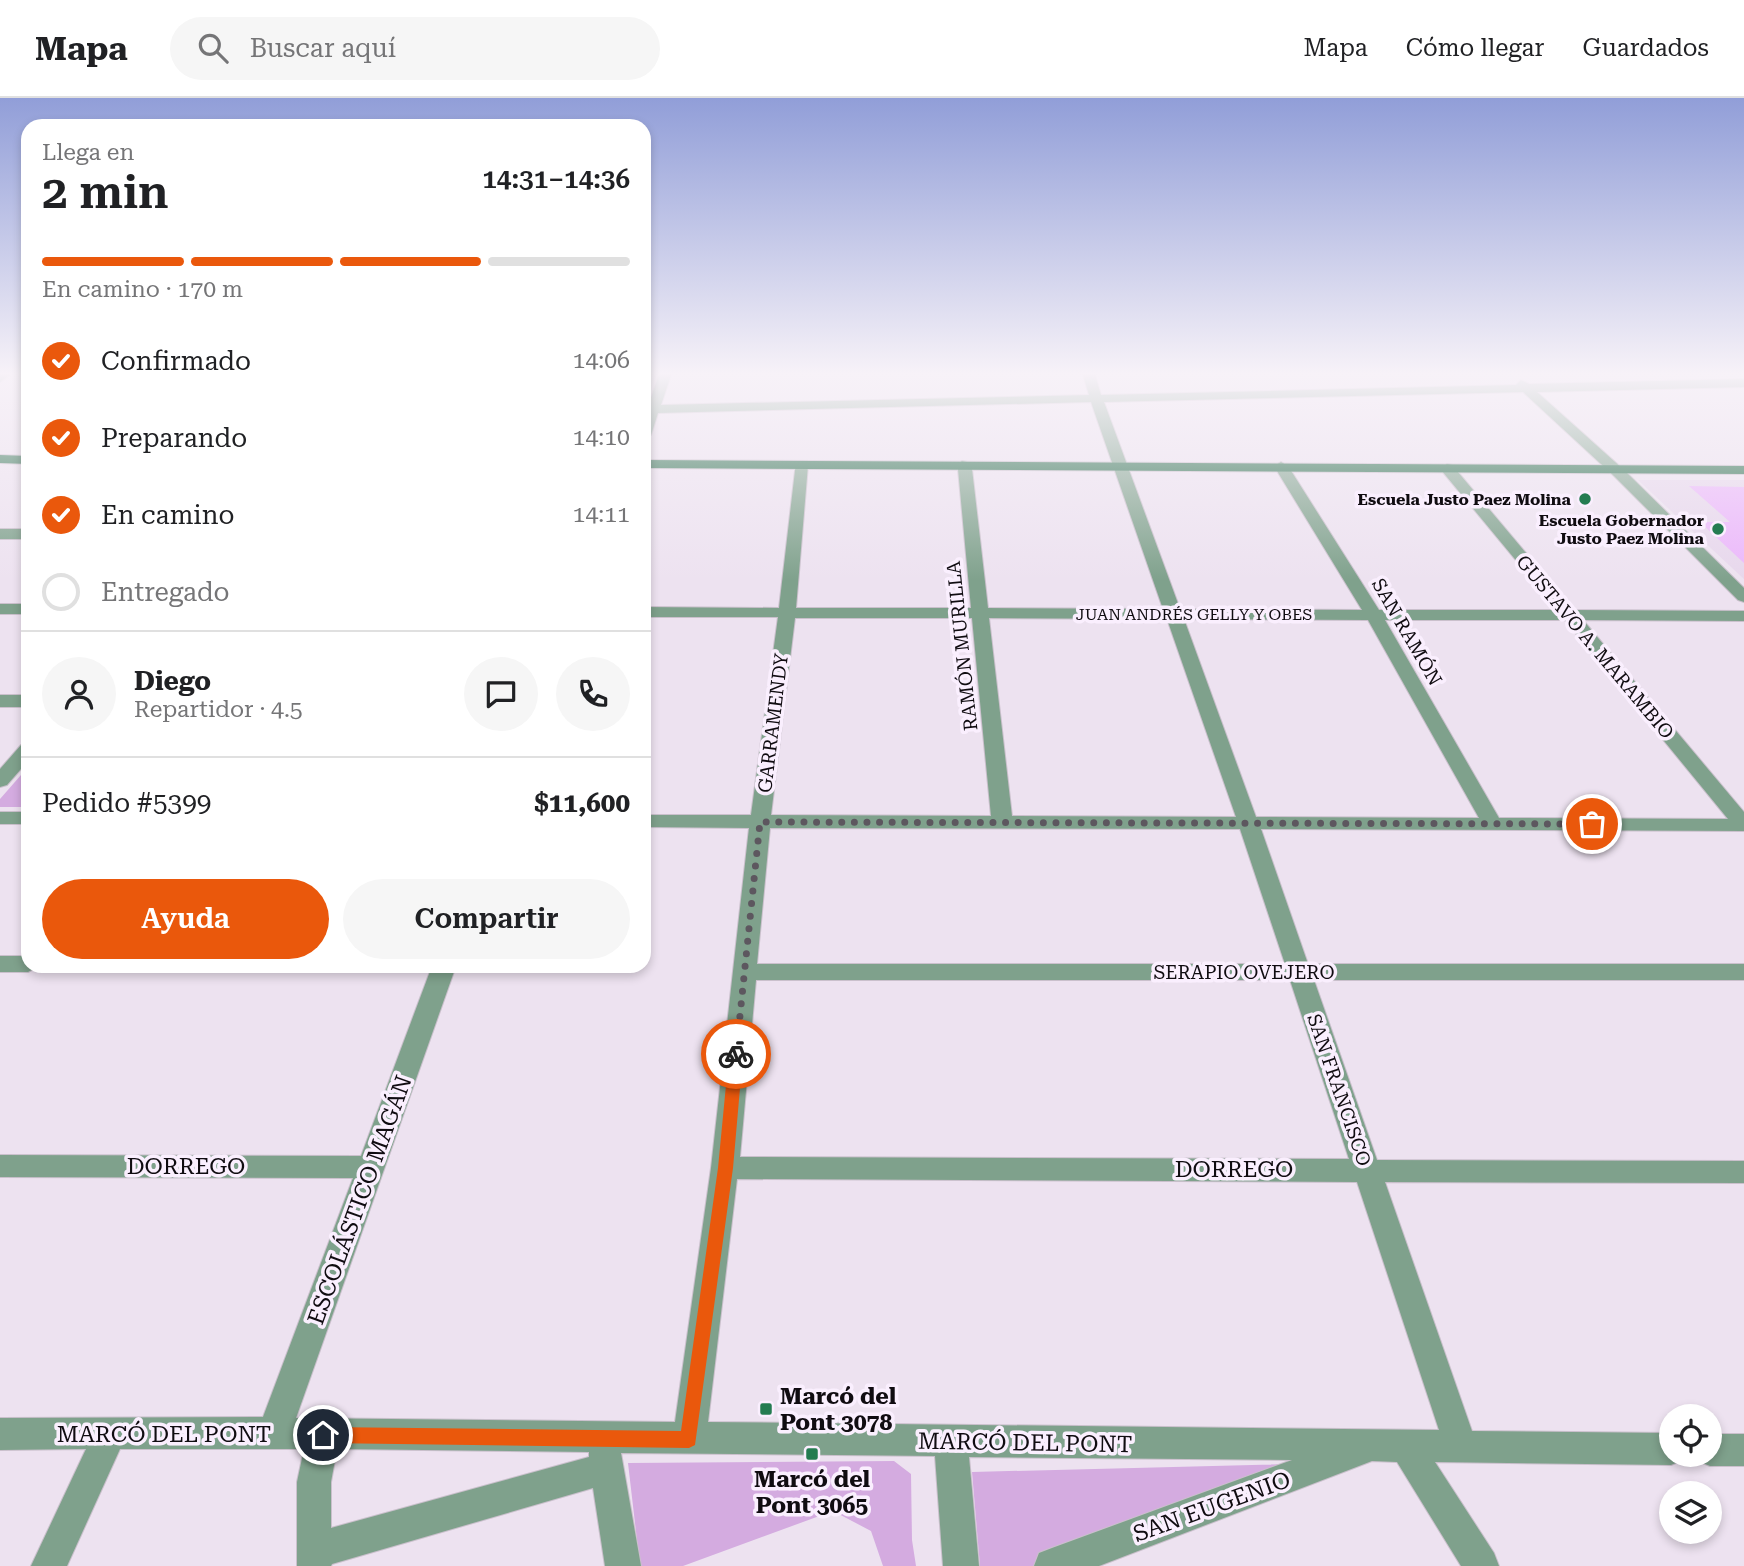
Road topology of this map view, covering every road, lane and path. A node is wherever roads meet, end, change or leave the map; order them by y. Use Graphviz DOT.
graph roads {
  1 [pos="1111,444"];
  2 [pos="1585,444"];
  3 [pos="0,458"];
  4 [pos="21,460"];
  5 [pos="21,462"];
  6 [pos="0,464"];
  7 [pos="651,464"];
  8 [pos="801,465"];
  9 [pos="962,465"];
  10 [pos="1118,465"];
  11 [pos="1281,466"];
  12 [pos="1447,468"];
  13 [pos="1614,470"];
  14 [pos="1744,470"];
  15 [pos="0,534"];
  16 [pos="21,534"];
  17 [pos="1744,597"];
  18 [pos="0,609"];
  19 [pos="21,609"];
  20 [pos="651,612"];
  21 [pos="787,613"];
  22 [pos="979,613"];
  23 [pos="1176,614"];
  24 [pos="1374,615"];
  25 [pos="1568,616"];
  26 [pos="1744,616"];
  27 [pos="0,701"];
  28 [pos="21,701"];
  29 [pos="21,757"];
  30 [pos="0,781"];
  31 [pos="0,818"];
  32 [pos="21,818"];
  33 [pos="651,821"];
  34 [pos="760,822"];
  35 [pos="1248,822"];
  36 [pos="1002,823"];
  37 [pos="1492,824"];
  38 [pos="1744,825"];
  39 [pos="0,964"];
  40 [pos="21,964"];
  41 [pos="744,972"];
  42 [pos="1299,972"];
  43 [pos="1744,972"];
  44 [pos="442,973"];
  45 [pos="0,1166"];
  46 [pos="373,1167"];
  47 [pos="725,1168"];
  48 [pos="1366,1169"];
  49 [pos="1744,1172"];
  50 [pos="274,1433"];
  51 [pos="0,1434"];
  52 [pos="110,1435"];
  53 [pos="323,1435"];
  54 [pos="689,1439"];
  55 [pos="951,1442"];
  56 [pos="1371,1447"];
  57 [pos="1407,1448"];
  58 [pos="1461,1448"];
  59 [pos="1659,1449"];
  60 [pos="1722,1450"];
  61 [pos="1744,1450"];
  62 [pos="605,1453"];
  63 [pos="314,1559"];
  64 [pos="49,1566"];
  65 [pos="623,1566"];
  66 [pos="961,1566"];
  67 [pos="1052,1566"];
  68 [pos="1481,1566"];
  1 -- 10 [label="street, SAN FRANCISCO"];
  2 -- 13 [label="street"];
  3 -- 4 [label="main road"];
  5 -- 6 [label="main road"];
  7 -- 8 [label="main road"];
  8 -- 9 [label="main road"];
  8 -- 21 [label="street, GARRAMENDY"];
  9 -- 10 [label="main road"];
  9 -- 22 [label="street, RAMÓN MURILLA"];
  10 -- 11 [label="main road"];
  10 -- 23 [label="street, SAN FRANCISCO"];
  11 -- 12 [label="main road"];
  11 -- 24 [label="street, SAN RAMÓN"];
  12 -- 13 [label="main road"];
  12 -- 25 [label="street, GUSTAVO A. MARAMBIO"];
  13 -- 14 [label="main road"];
  13 -- 17 [label="street"];
  15 -- 16 [label="street"];
  18 -- 19 [label="street"];
  20 -- 21 [label="street, JUAN ANDRÉS GELLY Y OBES"];
  21 -- 22 [label="street, JUAN ANDRÉS GELLY Y OBES"];
  21 -- 34 [label="street, GARRAMENDY"];
  22 -- 23 [label="street, JUAN ANDRÉS GELLY Y OBES"];
  22 -- 36 [label="street, RAMÓN MURILLA"];
  23 -- 24 [label="street, JUAN ANDRÉS GELLY Y OBES"];
  23 -- 35 [label="street, SAN FRANCISCO"];
  24 -- 25 [label="street, JUAN ANDRÉS GELLY Y OBES"];
  24 -- 37 [label="street, SAN RAMÓN"];
  25 -- 26 [label="street, JUAN ANDRÉS GELLY Y OBES"];
  25 -- 38 [label="street, GUSTAVO A. MARAMBIO"];
  27 -- 28 [label="street"];
  29 -- 30 [label="street"];
  31 -- 32 [label="street"];
  33 -- 34 [label="street"];
  34 -- 36 [label="street"];
  34 -- 41 [label="street, GARRAMENDY"];
  35 -- 36 [label="street"];
  35 -- 37 [label="street"];
  35 -- 42 [label="street, SAN FRANCISCO"];
  37 -- 38 [label="street"];
  39 -- 40 [label="street"];
  41 -- 42 [label="street, SERAPIO OVEJERO"];
  41 -- 47 [label="street, GARRAMENDY"];
  42 -- 43 [label="street, SERAPIO OVEJERO"];
  42 -- 48 [label="street, SAN FRANCISCO"];
  44 -- 46 [label="street, ESCOLÁSTICO MAGÁN"];
  45 -- 46 [label="street, DORREGO"];
  46 -- 50 [label="street, ESCOLÁSTICO MAGÁN"];
  47 -- 48 [label="street, DORREGO"];
  47 -- 54 [label="street, GARRAMENDY"];
  48 -- 49 [label="street, DORREGO"];
  48 -- 58 [label="street, SAN FRANCISCO"];
  50 -- 52 [label="street, MARCÓ DEL PONT"];
  50 -- 53 [label="street, MARCÓ DEL PONT"];
  51 -- 52 [label="street, MARCÓ DEL PONT"];
  52 -- 64 [label="street"];
  53 -- 62 [label="street, MARCÓ DEL PONT"];
  53 -- 63 [label="street"];
  54 -- 55 [label="street, MARCÓ DEL PONT"];
  54 -- 62 [label="street, MARCÓ DEL PONT"];
  55 -- 56 [label="street, MARCÓ DEL PONT"];
  55 -- 66 [label="street"];
  56 -- 57 [label="street, MARCÓ DEL PONT"];
  56 -- 67 [label="street, SAN EUGENIO"];
  57 -- 58 [label="street, MARCÓ DEL PONT"];
  57 -- 68 [label="street"];
  58 -- 59 [label="street, MARCÓ DEL PONT"];
  60 -- 61 [label="street"];
  62 -- 63 [label="street"];
  62 -- 65 [label="street"];
}
